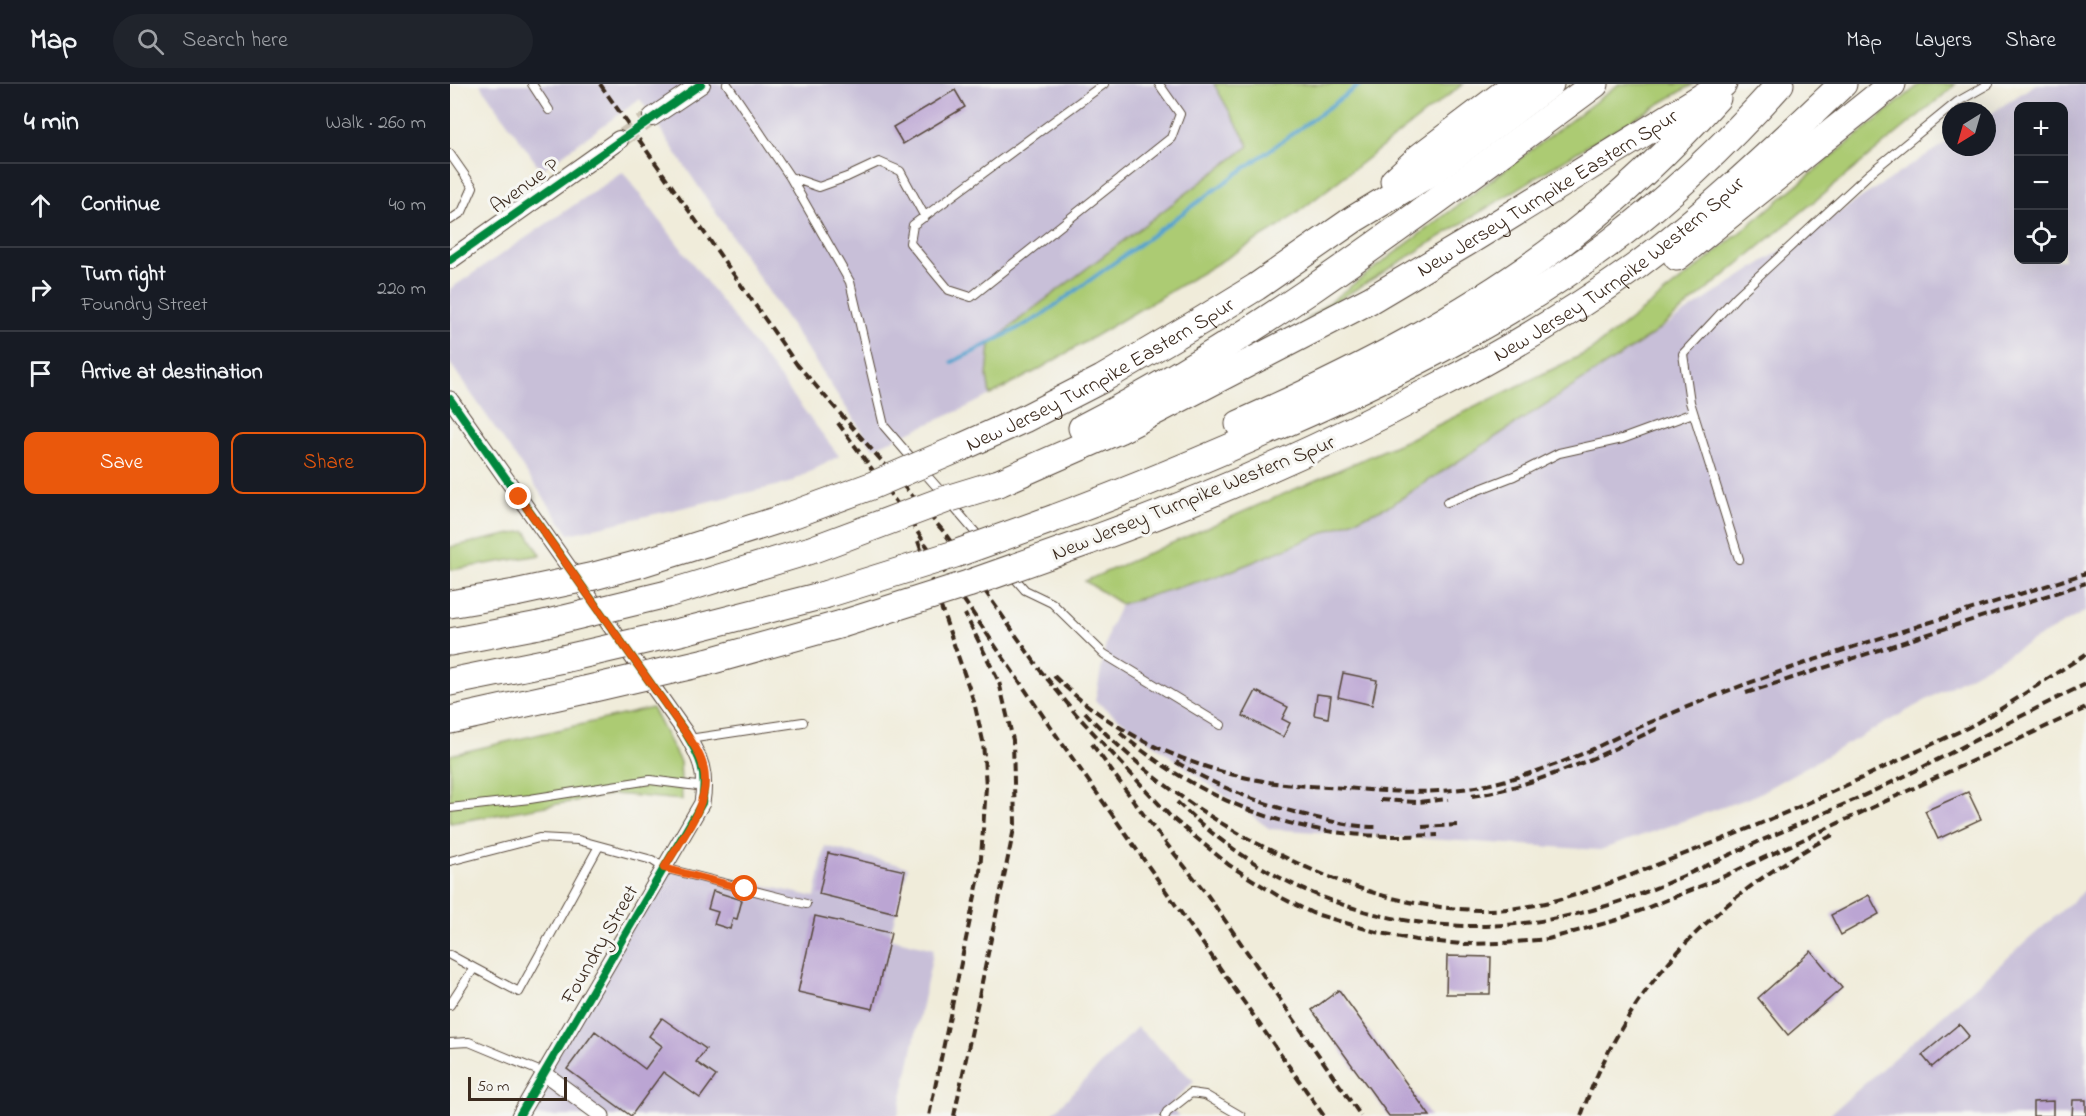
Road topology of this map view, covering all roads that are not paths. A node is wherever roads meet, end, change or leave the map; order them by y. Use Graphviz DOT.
graph roads {
  1 [pos="532,84"];
  2 [pos="700,84"];
  3 [pos="727,84"];
  4 [pos="1104,84"];
  5 [pos="1159,84"];
  6 [pos="1516,84"];
  7 [pos="1550,84"];
  8 [pos="1595,84"];
  9 [pos="1723,84"];
  10 [pos="1729,84"];
  11 [pos="1780,84"];
  12 [pos="1843,84"];
  13 [pos="1892,84"];
  14 [pos="1989,84"];
  15 [pos="549,110"];
  16 [pos="652,117"];
  17 [pos="619,140"];
  18 [pos="450,154"];
  19 [pos="790,177"];
  20 [pos="925,217"];
  21 [pos="1354,219"];
  22 [pos="450,220"];
  23 [pos="450,260"];
  24 [pos="1531,336"];
  25 [pos="450,399"];
  26 [pos="1693,413"];
  27 [pos="995,479"];
  28 [pos="1116,495"];
  29 [pos="1447,502"];
  30 [pos="994,554"];
  31 [pos="1739,559"];
  32 [pos="1002,563"];
  33 [pos="450,604"];
  34 [pos="450,642"];
  35 [pos="450,682"];
  36 [pos="552,698"];
  37 [pos="450,720"];
  38 [pos="803,722"];
  39 [pos="1221,725"];
  40 [pos="450,735"];
  41 [pos="689,739"];
  42 [pos="705,786"];
  43 [pos="450,808"];
  44 [pos="599,846"];
  45 [pos="450,861"];
  46 [pos="664,868"];
  47 [pos="806,904"];
  48 [pos="450,955"];
  49 [pos="474,968"];
  50 [pos="450,1005"];
  51 [pos="450,1043"];
  52 [pos="544,1073"];
  53 [pos="519,1116"];
  54 [pos="602,1116"];
  55 [pos="1165,1116"];
  56 [pos="1241,1116"];
  1 -- 15 [label="lane"];
  2 -- 16 [label="street"];
  3 -- 19 [label="lane"];
  4 -- 20 [label="lane"];
  5 -- 20 [label="lane"];
  6 -- 21 [label="highway, New Jersey Turnpike Eastern Spur"];
  7 -- 21 [label="highway, New Jersey Turnpike Eastern Spur"];
  8 -- 27 [label="highway, New Jersey Turnpike Eastern Spur"];
  9 -- 27 [label="highway, New Jersey Turnpike Eastern Spur"];
  10 -- 28 [label="highway"];
  11 -- 28 [label="highway, New Jersey Turnpike Western Spur"];
  12 -- 24 [label="highway, New Jersey Turnpike Western Spur"];
  13 -- 24 [label="highway"];
  14 -- 26 [label="lane"];
  17 -- 23 [label="street, Avenue P"];
  18 -- 22 [label="lane"];
  19 -- 20 [label="lane"];
  19 -- 30 [label="lane"];
  21 -- 33 [label="highway, New Jersey Turnpike Eastern Spur, bridge"];
  24 -- 36 [label="highway, New Jersey Turnpike Western Spur, bridge"];
  25 -- 41 [label="street, Foundry Street"];
  26 -- 29 [label="lane"];
  26 -- 31 [label="lane"];
  27 -- 34 [label="highway, New Jersey Turnpike Eastern Spur, bridge"];
  28 -- 35 [label="highway, New Jersey Turnpike Western Spur, bridge"];
  32 -- 39 [label="lane"];
  36 -- 37 [label="highway, New Jersey Turnpike Western Spur"];
  36 -- 40 [label="highway"];
  38 -- 41 [label="lane"];
  41 -- 42 [label="street, Foundry Street"];
  42 -- 43 [label="lane"];
  42 -- 46 [label="street, Foundry Street"];
  44 -- 45 [label="lane"];
  44 -- 46 [label="lane"];
  44 -- 49 [label="lane"];
  46 -- 47 [label="lane"];
  46 -- 52 [label="street, Foundry Street"];
  48 -- 49 [label="lane"];
  49 -- 50 [label="lane"];
  51 -- 52 [label="lane"];
  52 -- 53 [label="street, Foundry Street"];
  52 -- 54 [label="street"];
  55 -- 56 [label="lane"];
}
